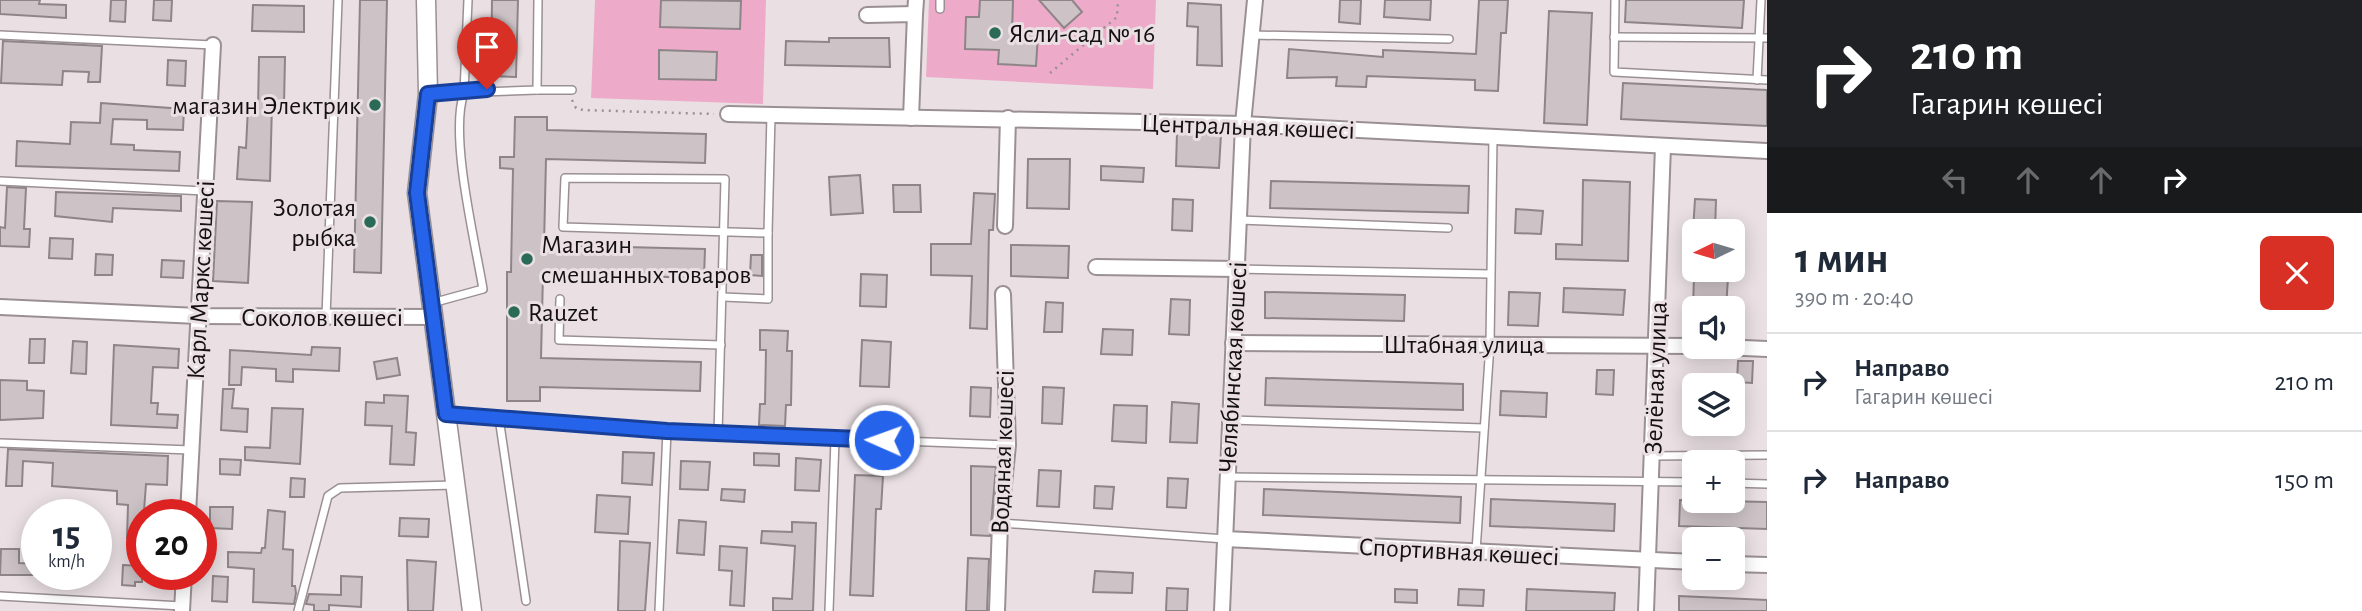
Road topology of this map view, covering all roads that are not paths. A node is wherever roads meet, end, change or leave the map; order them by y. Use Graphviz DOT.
graph roads {
  1 [pos="338,0"];
  2 [pos="426,0"];
  3 [pos="468,0"];
  4 [pos="538,0"];
  5 [pos="940,0"];
  6 [pos="1255,0"];
  7 [pos="1615,0"];
  8 [pos="1760,0"];
  9 [pos="916,7"];
  10 [pos="940,9"];
  11 [pos="867,15"];
  12 [pos="0,35"];
  13 [pos="1252,35"];
  14 [pos="1614,37"];
  15 [pos="1763,38"];
  16 [pos="1448,39"];
  17 [pos="213,45"];
  18 [pos="1757,80"];
  19 [pos="1767,80"];
  20 [pos="537,90"];
  21 [pos="572,90"];
  22 [pos="464,93"];
  23 [pos="428,94"];
  24 [pos="728,114"];
  25 [pos="771,115"];
  26 [pos="911,118"];
  27 [pos="1008,118"];
  28 [pos="1243,124"];
  29 [pos="1493,137"];
  30 [pos="1663,146"];
  31 [pos="1767,151"];
  32 [pos="0,181"];
  33 [pos="205,191"];
  34 [pos="1239,220"];
  35 [pos="1005,226"];
  36 [pos="1448,228"];
  37 [pos="724,232"];
  38 [pos="768,233"];
  39 [pos="1097,267"];
  40 [pos="1237,269"];
  41 [pos="1490,274"];
  42 [pos="1003,294"];
  43 [pos="723,297"];
  44 [pos="560,299"];
  45 [pos="0,307"];
  46 [pos="433,310"];
  47 [pos="198,316"];
  48 [pos="326,317"];
  49 [pos="1233,343"];
  50 [pos="1490,344"];
  51 [pos="721,345"];
  52 [pos="1656,345"];
  53 [pos="1682,346"];
  54 [pos="1745,348"];
  55 [pos="1767,349"];
  56 [pos="446,414"];
  57 [pos="499,418"];
  58 [pos="1230,420"];
  59 [pos="1483,428"];
  60 [pos="667,431"];
  61 [pos="718,434"];
  62 [pos="835,439"];
  63 [pos="0,443"];
  64 [pos="1008,445"];
  65 [pos="191,450"];
  66 [pos="1767,455"];
  67 [pos="1652,456"];
  68 [pos="1227,477"];
  69 [pos="1482,478"];
  70 [pos="1651,481"];
  71 [pos="1682,482"];
  72 [pos="1745,483"];
  73 [pos="1767,484"];
  74 [pos="455,485"];
  75 [pos="189,499"];
  76 [pos="1000,523"];
  77 [pos="1225,539"];
  78 [pos="1476,551"];
  79 [pos="1648,560"];
  80 [pos="1682,561"];
  81 [pos="1745,564"];
  82 [pos="1767,565"];
  83 [pos="184,590"];
  84 [pos="0,596"];
  85 [pos="526,601"];
  86 [pos="183,608"];
  87 [pos="298,611"];
  88 [pos="472,611"];
  89 [pos="659,611"];
  90 [pos="829,611"];
  91 [pos="997,611"];
  92 [pos="1222,611"];
  93 [pos="1646,611"];
  1 -- 48 [label="lane"];
  2 -- 23 [label="street"];
  3 -- 22 [label="lane"];
  4 -- 20 [label="lane"];
  5 -- 10 [label="lane"];
  6 -- 13 [label="street, Челябинская көшесі"];
  7 -- 14 [label="lane"];
  8 -- 15 [label="lane"];
  9 -- 11 [label="street"];
  9 -- 26 [label="street"];
  12 -- 17 [label="lane"];
  13 -- 16 [label="lane"];
  13 -- 28 [label="street, Челябинская көшесі"];
  14 -- 15 [label="lane"];
  14 -- 18 [label="lane"];
  15 -- 18 [label="lane"];
  17 -- 33 [label="street, Карл Маркс көшесі"];
  18 -- 19 [label="lane"];
  20 -- 21 [label="lane"];
  20 -- 22 [label="lane"];
  22 -- 23 [label="lane"];
  22 -- 46 [label="lane"];
  23 -- 46 [label="street"];
  24 -- 25 [label="street, Центральная көшесі"];
  25 -- 26 [label="street, Центральная көшесі"];
  25 -- 38 [label="lane"];
  26 -- 27 [label="street, Центральная көшесі"];
  27 -- 28 [label="street, Центральная көшесі"];
  27 -- 35 [label="street"];
  28 -- 29 [label="street, Центральная көшесі"];
  28 -- 34 [label="street, Челябинская көшесі"];
  29 -- 30 [label="street, Центральная көшесі"];
  29 -- 41 [label="lane"];
  30 -- 31 [label="street, Центральная көшесі"];
  30 -- 52 [label="street, Зелёная улица"];
  32 -- 33 [label="lane"];
  33 -- 47 [label="street, Карл Маркс көшесі"];
  34 -- 36 [label="lane"];
  34 -- 40 [label="street, Челябинская көшесі"];
  37 -- 37 [label="lane"];
  37 -- 38 [label="lane"];
  37 -- 43 [label="lane"];
  38 -- 43 [label="lane"];
  39 -- 40 [label="street"];
  40 -- 41 [label="lane"];
  40 -- 49 [label="street, Челябинская көшесі"];
  41 -- 50 [label="lane"];
  42 -- 64 [label="street, Водяная көшесі"];
  43 -- 51 [label="lane"];
  44 -- 51 [label="lane"];
  45 -- 47 [label="street, Соколов көшесі"];
  46 -- 48 [label="street, Соколов көшесі"];
  46 -- 56 [label="street"];
  47 -- 48 [label="street, Соколов көшесі"];
  47 -- 65 [label="street, Карл Маркс көшесі"];
  49 -- 50 [label="street, Штабная улица"];
  49 -- 58 [label="street, Челябинская көшесі"];
  50 -- 52 [label="street, Штабная улица"];
  50 -- 59 [label="lane"];
  51 -- 61 [label="lane"];
  52 -- 53 [label="street, Штабная улица"];
  52 -- 67 [label="street, Зелёная улица"];
  54 -- 55 [label="street"];
  56 -- 57 [label="lane"];
  56 -- 74 [label="street"];
  57 -- 60 [label="lane"];
  57 -- 85 [label="lane"];
  58 -- 59 [label="lane"];
  58 -- 68 [label="street, Челябинская көшесі"];
  59 -- 69 [label="lane"];
  60 -- 61 [label="lane"];
  60 -- 89 [label="lane"];
  61 -- 62 [label="lane"];
  62 -- 64 [label="lane"];
  62 -- 90 [label="lane"];
  63 -- 65 [label="lane"];
  64 -- 76 [label="street, Водяная көшесі"];
  65 -- 75 [label="street, Карл Маркс көшесі"];
  66 -- 67 [label="lane"];
  67 -- 70 [label="street, Зелёная улица"];
  68 -- 69 [label="lane"];
  68 -- 77 [label="street, Челябинская көшесі"];
  69 -- 70 [label="lane"];
  69 -- 78 [label="lane"];
  70 -- 71 [label="lane"];
  70 -- 79 [label="street, Зелёная улица"];
  72 -- 73 [label="lane"];
  74 -- 87 [label="lane"];
  74 -- 88 [label="street"];
  76 -- 77 [label="lane"];
  76 -- 91 [label="street, Водяная көшесі"];
  77 -- 78 [label="street, Спортивная көшесі"];
  77 -- 92 [label="street, Челябинская көшесі"];
  78 -- 79 [label="street, Спортивная көшесі"];
  79 -- 80 [label="street, Спортивная көшесі"];
  79 -- 93 [label="street, Зелёная улица"];
  81 -- 82 [label="street"];
  83 -- 86 [label="street"];
  84 -- 86 [label="lane"];
}
